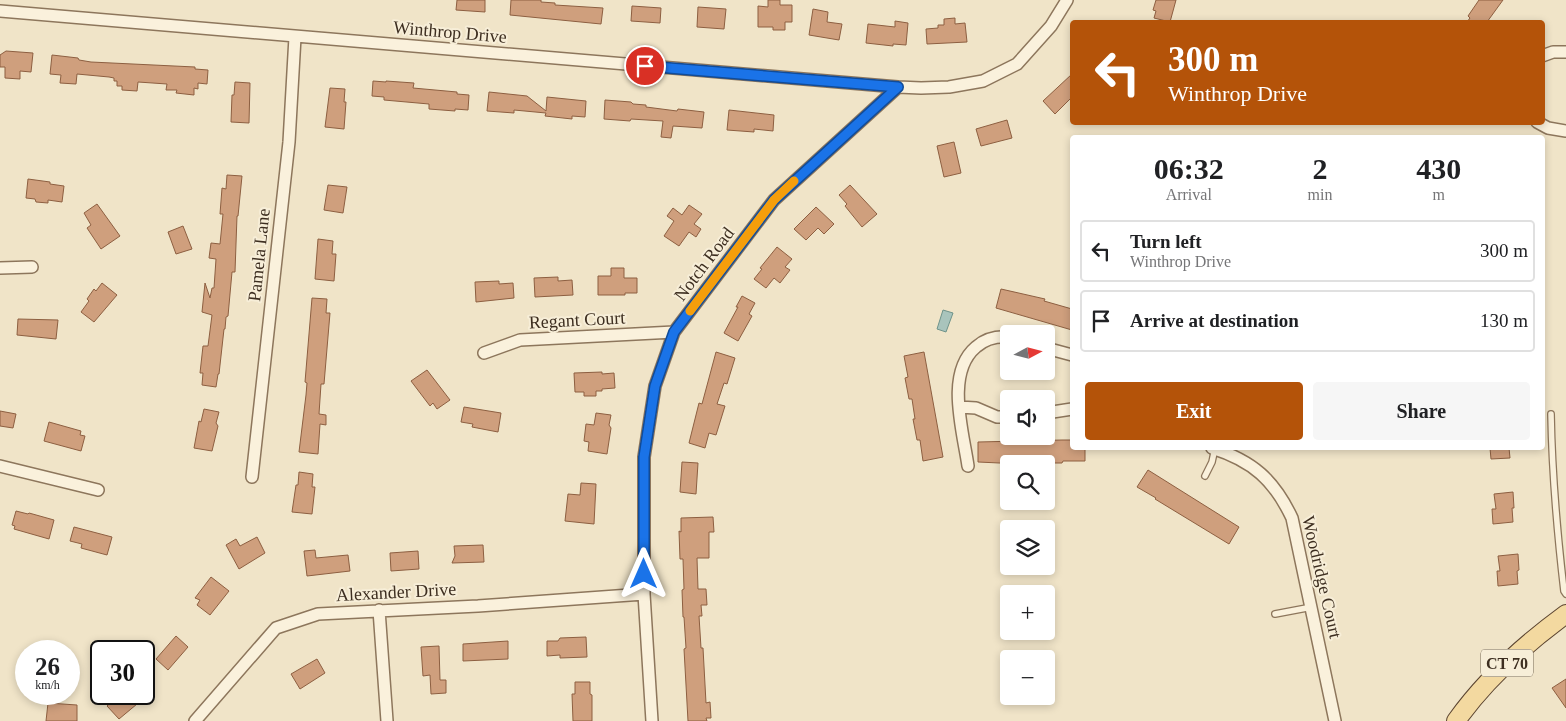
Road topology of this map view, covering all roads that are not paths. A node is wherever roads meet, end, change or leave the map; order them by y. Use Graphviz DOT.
graph roads {
  1 [pos="1066,0"];
  2 [pos="0,11"];
  3 [pos="295,37"];
  4 [pos="1566,52"];
  5 [pos="1545,55"];
  6 [pos="898,87"];
  7 [pos="1542,125"];
  8 [pos="1566,131"];
  9 [pos="32,267"];
  10 [pos="0,268"];
  11 [pos="674,332"];
  12 [pos="1000,337"];
  13 [pos="1055,350"];
  14 [pos="484,353"];
  15 [pos="1070,354"];
  16 [pos="959,407"];
  17 [pos="1070,409"];
  18 [pos="1055,412"];
  19 [pos="1551,414"];
  20 [pos="1000,417"];
  21 [pos="1214,450"];
  22 [pos="1219,450"];
  23 [pos="0,466"];
  24 [pos="968,466"];
  25 [pos="1205,476"];
  26 [pos="252,477"];
  27 [pos="98,490"];
  28 [pos="644,594"];
  29 [pos="1566,594"];
  30 [pos="1312,607"];
  31 [pos="379,610"];
  32 [pos="1275,614"];
  33 [pos="1566,614"];
  34 [pos="195,721"];
  35 [pos="387,721"];
  36 [pos="652,721"];
  37 [pos="1335,721"];
  38 [pos="1456,721"];
  1 -- 6 [label="street"];
  2 -- 3 [label="street, Winthrop Drive"];
  3 -- 6 [label="street, Winthrop Drive"];
  3 -- 26 [label="street, Pamela Lane"];
  4 -- 5 [label="street"];
  6 -- 11 [label="street, Notch Road"];
  7 -- 8 [label="street"];
  9 -- 10 [label="street"];
  11 -- 14 [label="street, Regant Court"];
  11 -- 28 [label="street, Notch Road"];
  12 -- 16 [label="street"];
  13 -- 15 [label="street"];
  16 -- 20 [label="street"];
  16 -- 24 [label="street"];
  17 -- 18 [label="street"];
  19 -- 29 [label="lane"];
  21 -- 25 [label="lane"];
  22 -- 30 [label="street, Woodridge Court"];
  23 -- 27 [label="street"];
  28 -- 31 [label="street, Alexander Drive"];
  28 -- 36 [label="street, Notch Road"];
  30 -- 32 [label="lane"];
  30 -- 37 [label="street, Woodridge Court"];
  31 -- 34 [label="street, Alexander Drive"];
  31 -- 35 [label="street"];
  33 -- 38 [label="main road, CT 70"];
}
